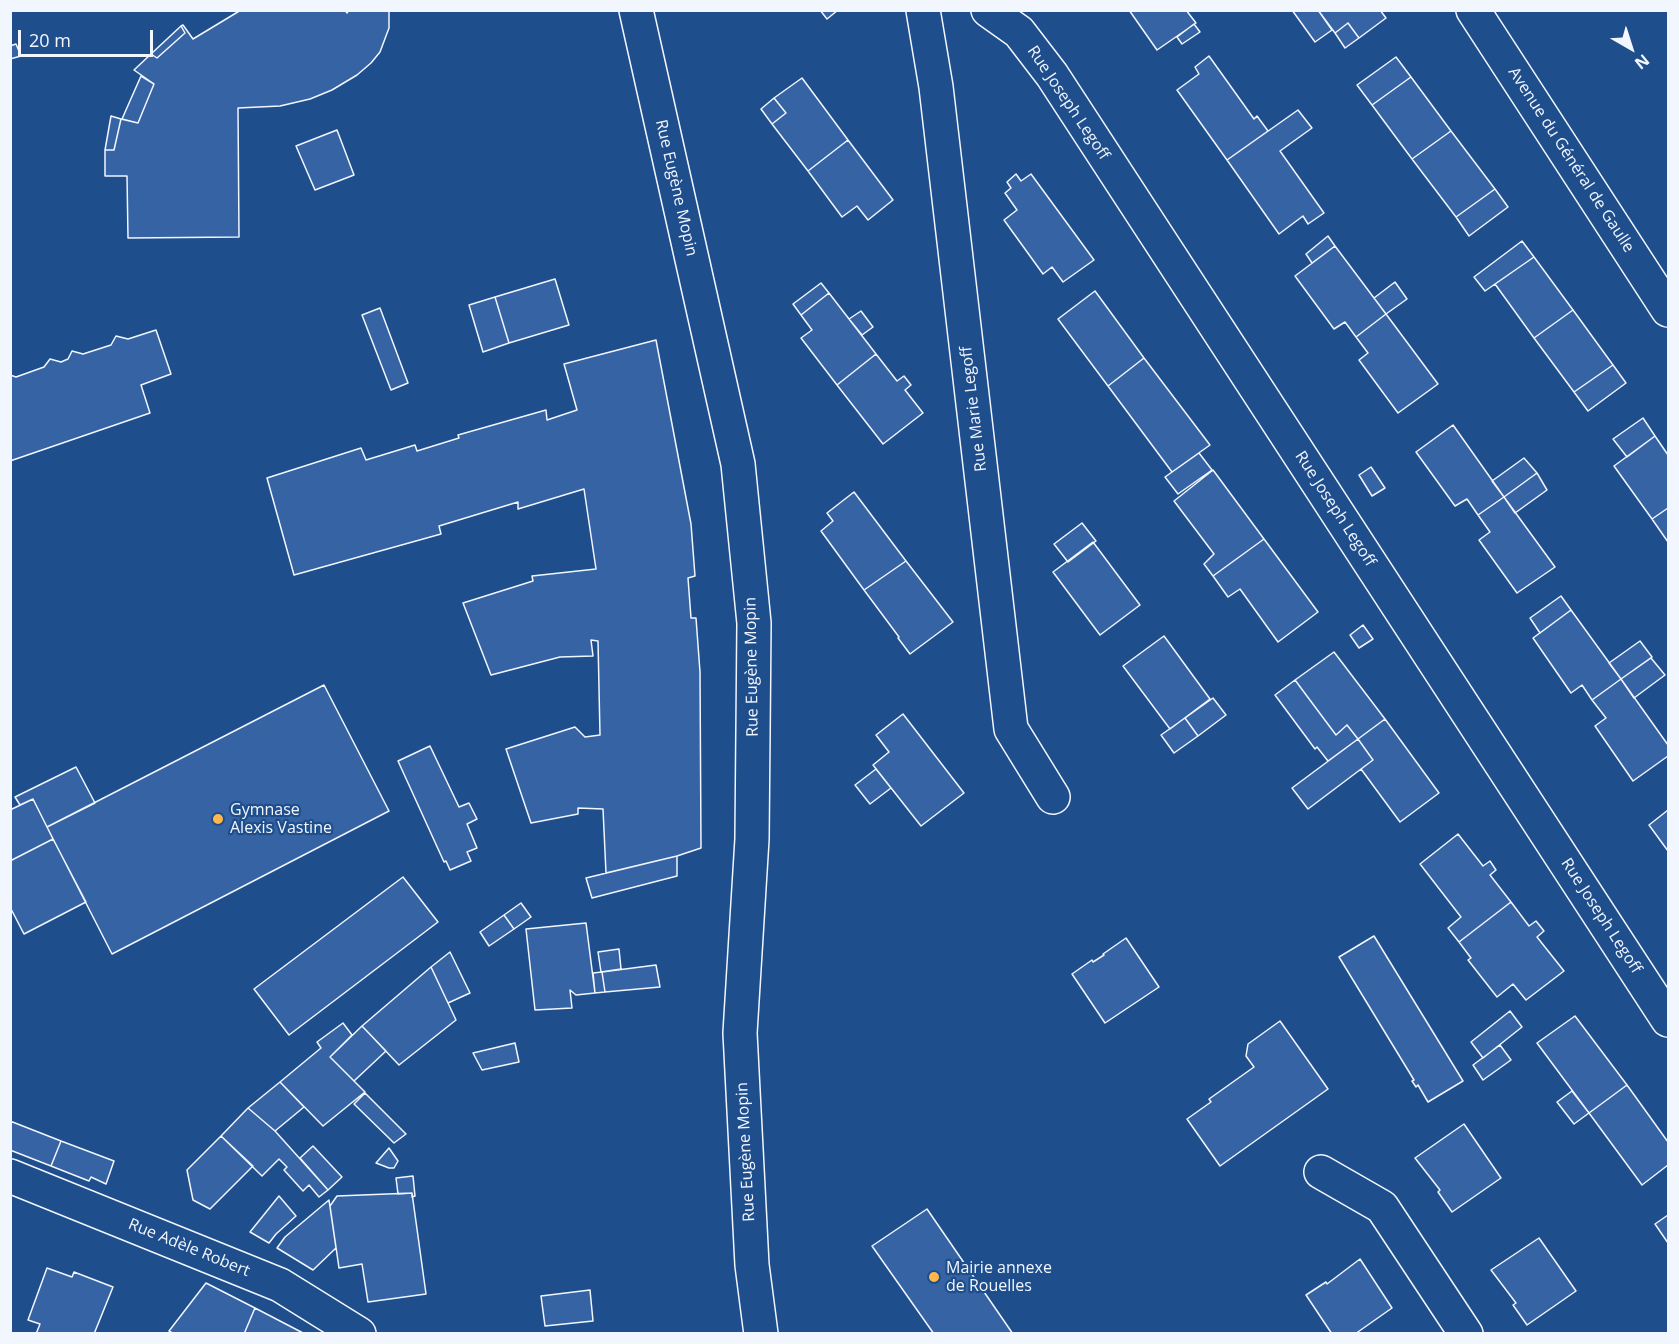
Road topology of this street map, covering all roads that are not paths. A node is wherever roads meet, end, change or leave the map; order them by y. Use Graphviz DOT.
graph roads {
  1 [pos="636,10"];
  2 [pos="923,10"];
  3 [pos="988,10"];
  4 [pos="1473,10"];
  5 [pos="1668,310"];
  6 [pos="1053,797"];
  7 [pos="1668,1020"];
  8 [pos="1321,1172"];
  9 [pos="10,1176"];
  10 [pos="359,1334"];
  11 [pos="761,1334"];
  12 [pos="1466,1334"];
  1 -- 11 [label="street, Rue Eugène Mopin"];
  2 -- 6 [label="street, Rue Marie Legoff"];
  3 -- 7 [label="street, Rue Joseph Legoff"];
  4 -- 5 [label="street, Avenue du Général de Gaulle"];
  8 -- 12 [label="street"];
  9 -- 10 [label="street, Rue Adèle Robert"];
}
